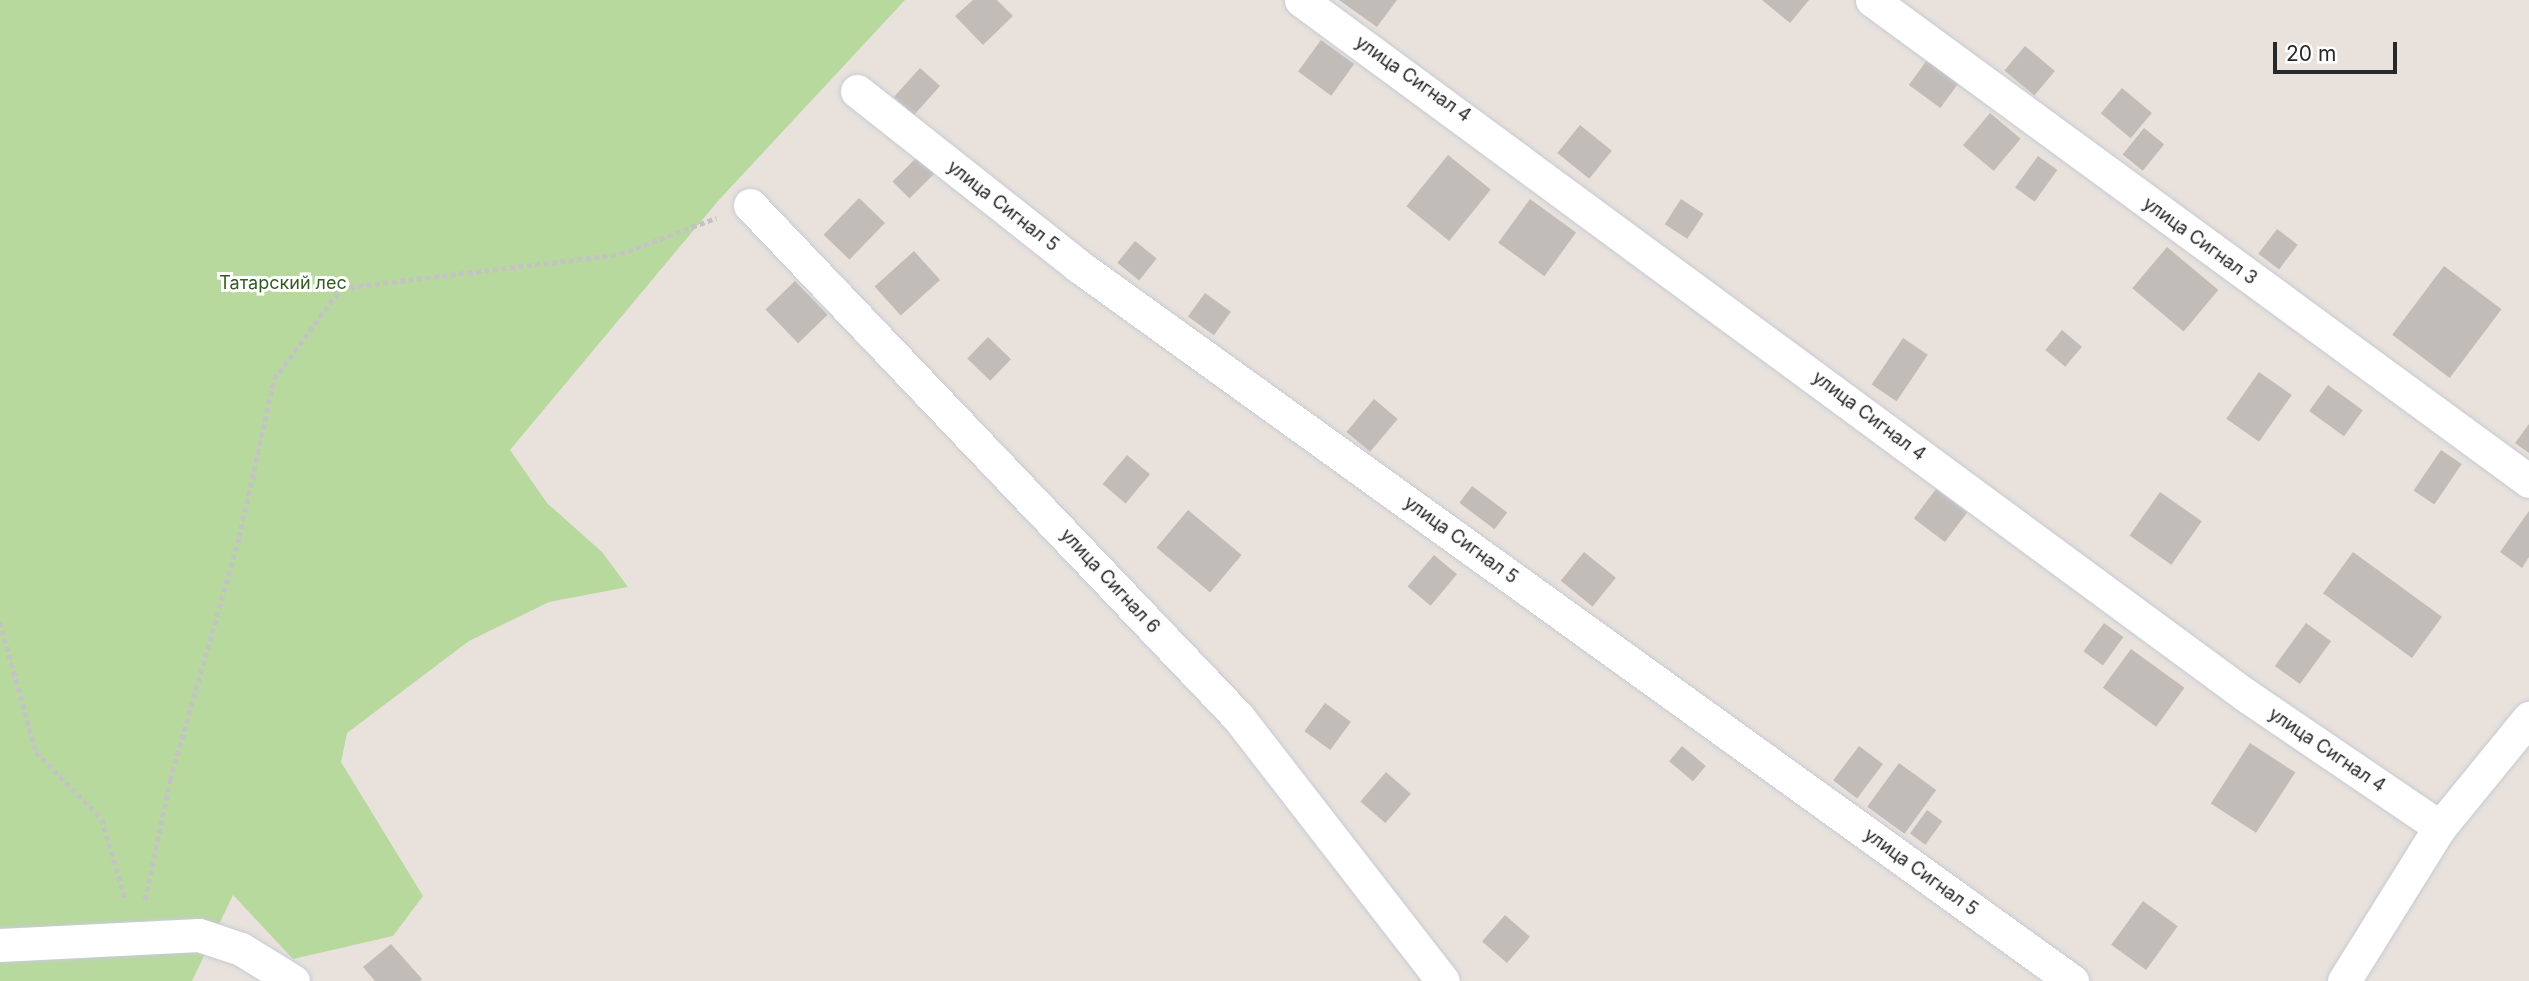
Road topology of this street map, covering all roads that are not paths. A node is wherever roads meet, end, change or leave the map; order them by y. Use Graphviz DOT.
graph roads {
  1 [pos="1301,0"];
  2 [pos="1872,0"];
  3 [pos="857,91"];
  4 [pos="750,205"];
  5 [pos="2529,481"];
  6 [pos="2529,718"];
  7 [pos="2441,827"];
  8 [pos="0,946"];
  9 [pos="293,981"];
  10 [pos="1443,981"];
  11 [pos="2072,981"];
  12 [pos="2344,981"];
  1 -- 7 [label="street, улица Сигнал 4"];
  2 -- 5 [label="street, улица Сигнал 3"];
  3 -- 11 [label="street, улица Сигнал 5"];
  4 -- 10 [label="street, улица Сигнал 6"];
  6 -- 7 [label="street"];
  7 -- 12 [label="street"];
  8 -- 9 [label="street"];
}
